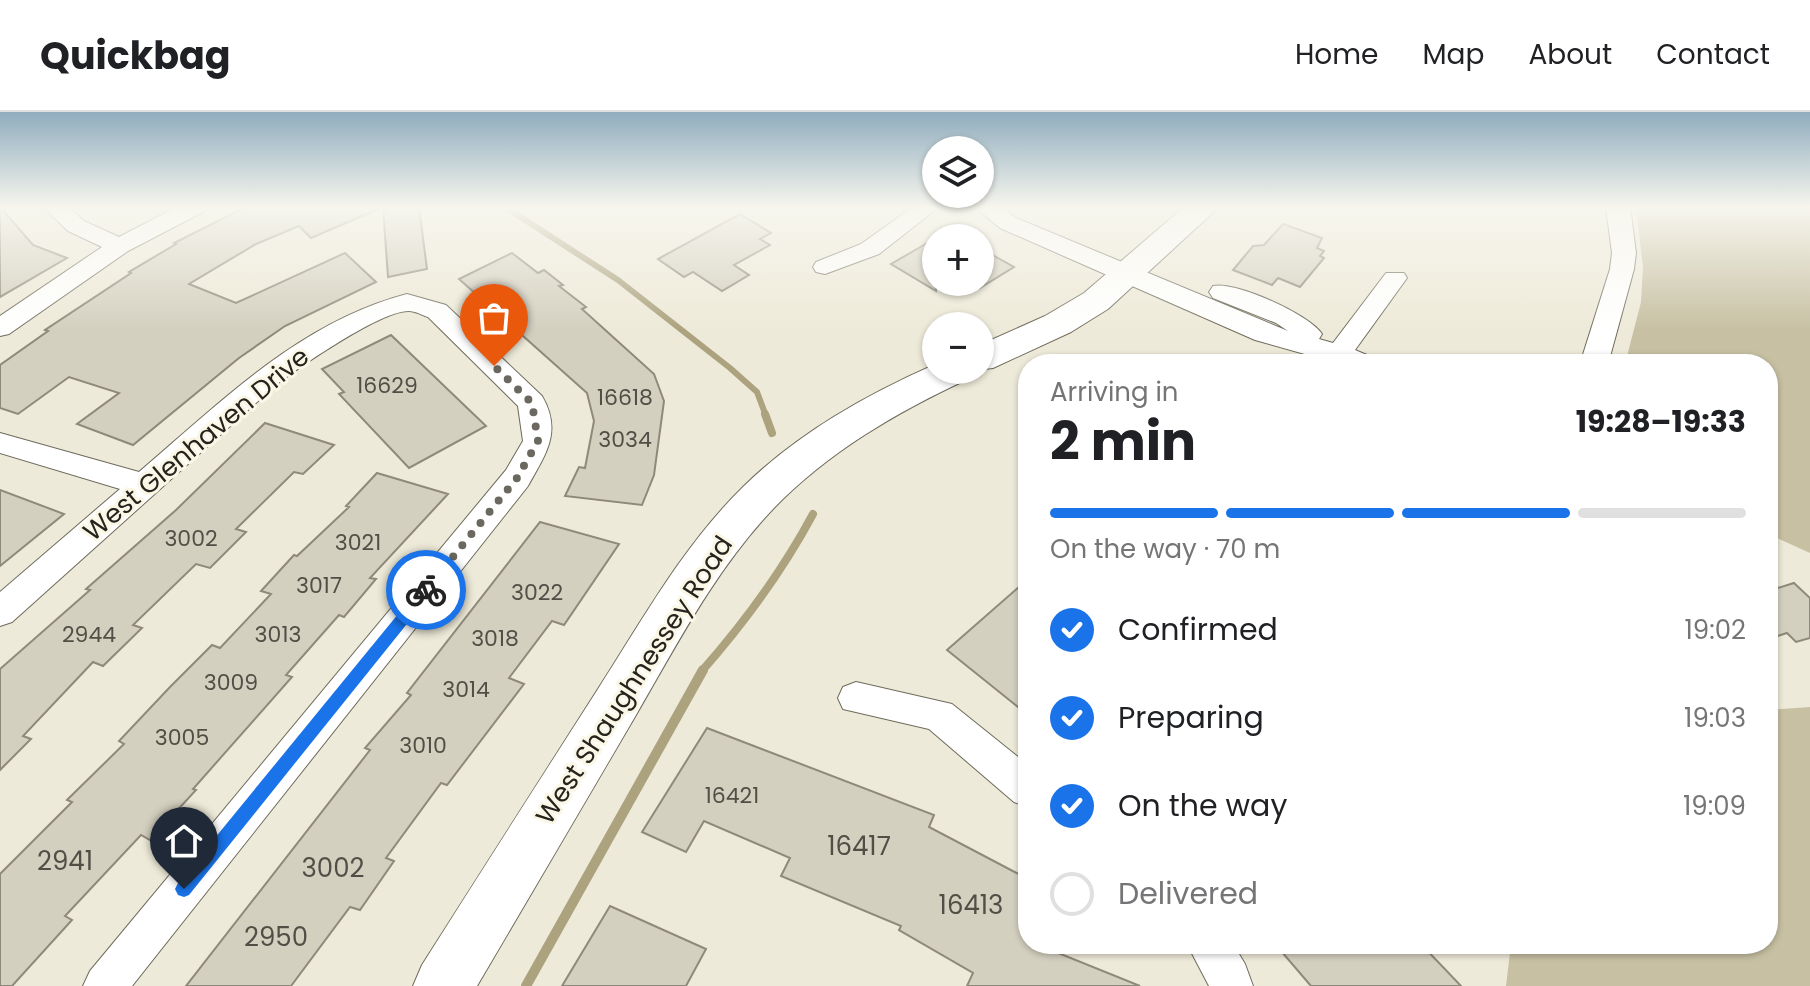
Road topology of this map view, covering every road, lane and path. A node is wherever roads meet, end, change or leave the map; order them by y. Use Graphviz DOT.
graph roads {
  1 [pos="116,248"];
  2 [pos="872,248"];
  3 [pos="1090,248"];
  4 [pos="1159,248"];
  5 [pos="1623,248"];
  6 [pos="825,267"];
  7 [pos="1137,268"];
  8 [pos="1395,278"];
  9 [pos="0,328"];
  10 [pos="994,353"];
  11 [pos="1339,353"];
  12 [pos="1597,354"];
  13 [pos="924,384"];
  14 [pos="0,443"];
  15 [pos="145,485"];
  16 [pos="0,612"];
  17 [pos="856,698"];
  18 [pos="1018,781"];
  19 [pos="1214,954"];
  20 [pos="105,986"];
  21 [pos="443,986"];
  22 [pos="1231,986"];
  1 -- 9 [label="street"];
  2 -- 6 [label="street"];
  3 -- 7 [label="street"];
  4 -- 7 [label="street"];
  5 -- 12 [label="street"];
  7 -- 10 [label="street"];
  7 -- 11 [label="street"];
  8 -- 11 [label="street"];
  13 -- 21 [label="street, West Shaughnessey Road"];
  14 -- 15 [label="street"];
  15 -- 16 [label="street, West Glenhaven Drive"];
  15 -- 20 [label="street, West Glenhaven Drive"];
  17 -- 18 [label="street"];
  19 -- 22 [label="street"];
}
